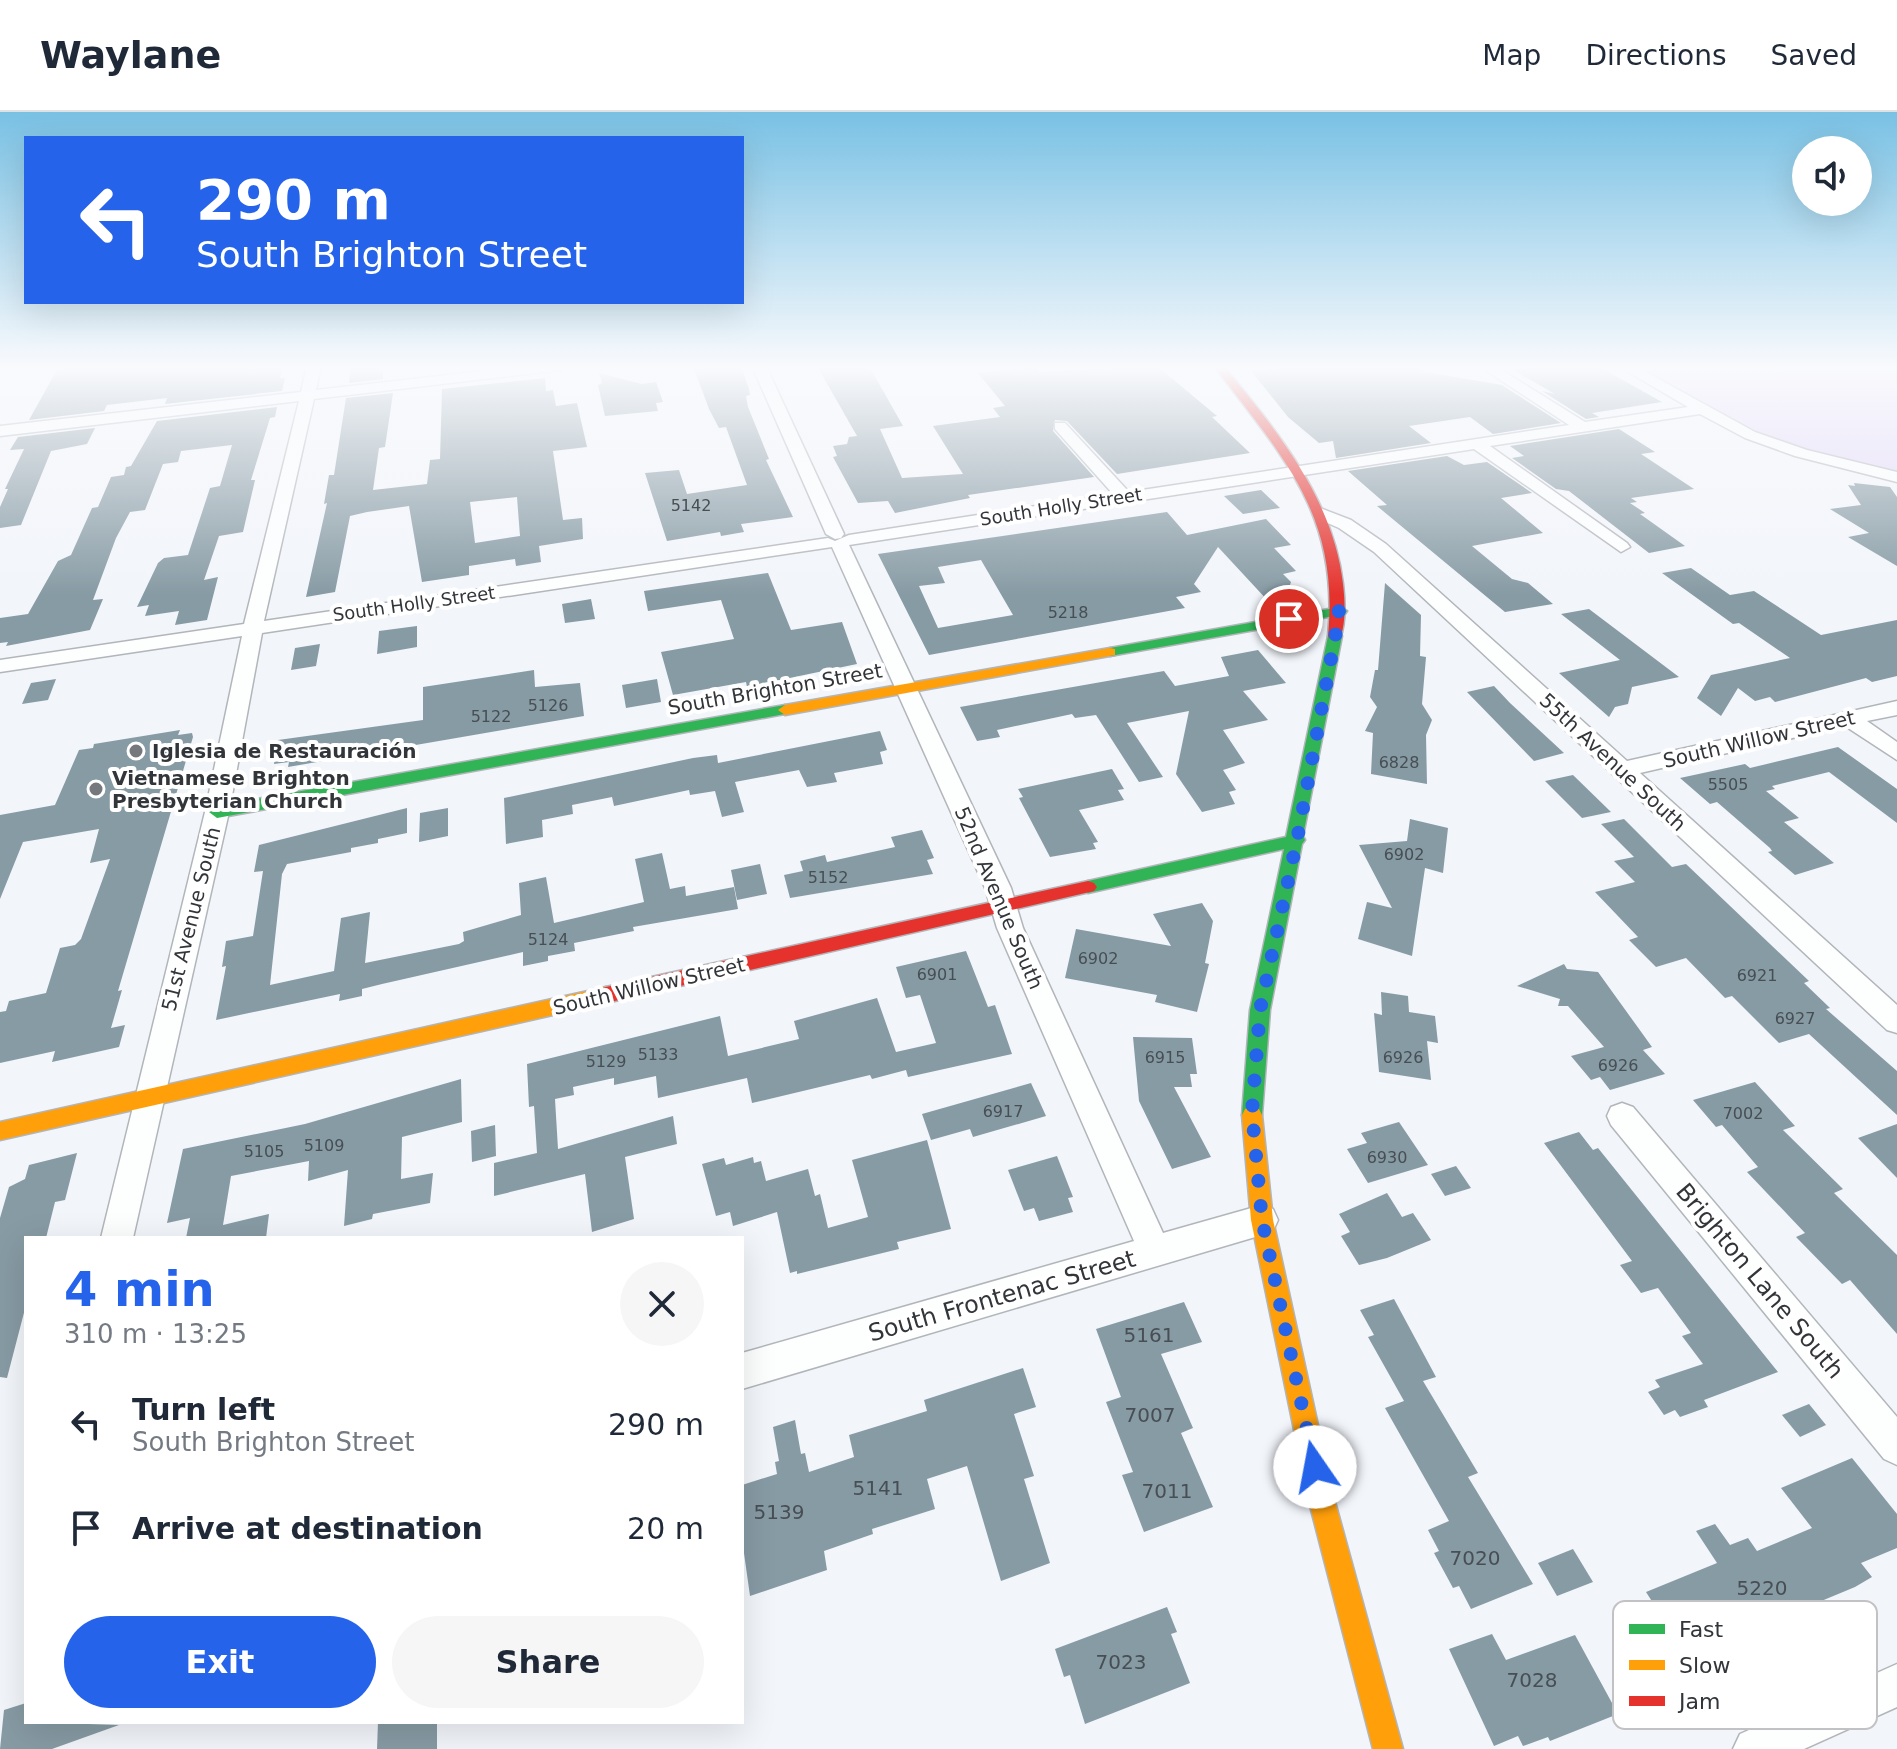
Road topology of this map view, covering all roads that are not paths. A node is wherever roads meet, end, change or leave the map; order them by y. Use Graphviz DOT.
graph roads {
  1 [pos="297,442"];
  2 [pos="793,442"];
  3 [pos="1075,442"];
  4 [pos="1276,442"];
  5 [pos="1480,442"];
  6 [pos="1771,442"];
  7 [pos="1476,443"];
  8 [pos="1296,470"];
  9 [pos="1897,477"];
  10 [pos="1125,498"];
  11 [pos="1320,513"];
  12 [pos="838,541"];
  13 [pos="1621,547"];
  14 [pos="1340,611"];
  15 [pos="253,628"];
  16 [pos="0,666"];
  17 [pos="906,688"];
  18 [pos="1897,708"];
  19 [pos="1849,719"];
  20 [pos="1897,753"];
  21 [pos="1622,770"];
  22 [pos="217,812"];
  23 [pos="1297,840"];
  24 [pos="1005,907"];
  25 [pos="1897,1022"];
  26 [pos="148,1097"];
  27 [pos="1622,1116"];
  28 [pos="0,1131"];
  29 [pos="1262,1220"];
  30 [pos="117,1236"];
  31 [pos="1155,1252"];
  32 [pos="744,1370"];
  33 [pos="1897,1446"];
  34 [pos="1897,1685"];
  35 [pos="1877,1694"];
  36 [pos="1799,1729"];
  37 [pos="1388,1749"];
  38 [pos="1755,1749"];
  1 -- 15 [label="street, 51st Avenue South"];
  2 -- 12 [label="street, 52nd Avenue South"];
  3 -- 10 [label="street"];
  4 -- 8 [label="street"];
  5 -- 7 [label="street, South Holly Street"];
  6 -- 9 [label="street"];
  7 -- 8 [label="street, South Holly Street"];
  7 -- 13 [label="street"];
  8 -- 10 [label="street, South Holly Street"];
  8 -- 11 [label="street"];
  10 -- 12 [label="street, South Holly Street"];
  11 -- 14 [label="street"];
  11 -- 21 [label="street, 55th Avenue South"];
  12 -- 15 [label="street, South Holly Street"];
  12 -- 17 [label="street, 52nd Avenue South"];
  14 -- 17 [label="street, South Brighton Street"];
  14 -- 23 [label="street"];
  15 -- 16 [label="street, South Holly Street"];
  15 -- 22 [label="street, 51st Avenue South"];
  17 -- 22 [label="street, South Brighton Street"];
  17 -- 24 [label="street, 52nd Avenue South"];
  18 -- 19 [label="street, South Willow Street"];
  19 -- 20 [label="street"];
  19 -- 21 [label="street, South Willow Street"];
  21 -- 25 [label="street, 55th Avenue South"];
  22 -- 26 [label="street, 51st Avenue South"];
  23 -- 24 [label="street, South Willow Street"];
  23 -- 29 [label="street"];
  24 -- 26 [label="street, South Willow Street"];
  24 -- 31 [label="street, 52nd Avenue South"];
  26 -- 28 [label="street, South Willow Street"];
  26 -- 30 [label="street, 51st Avenue South"];
  27 -- 33 [label="street, Brighton Lane South"];
  29 -- 31 [label="street, South Frontenac Street"];
  29 -- 37 [label="street"];
  31 -- 32 [label="street, South Frontenac Street"];
  34 -- 35 [label="street"];
  36 -- 38 [label="street"];
}
